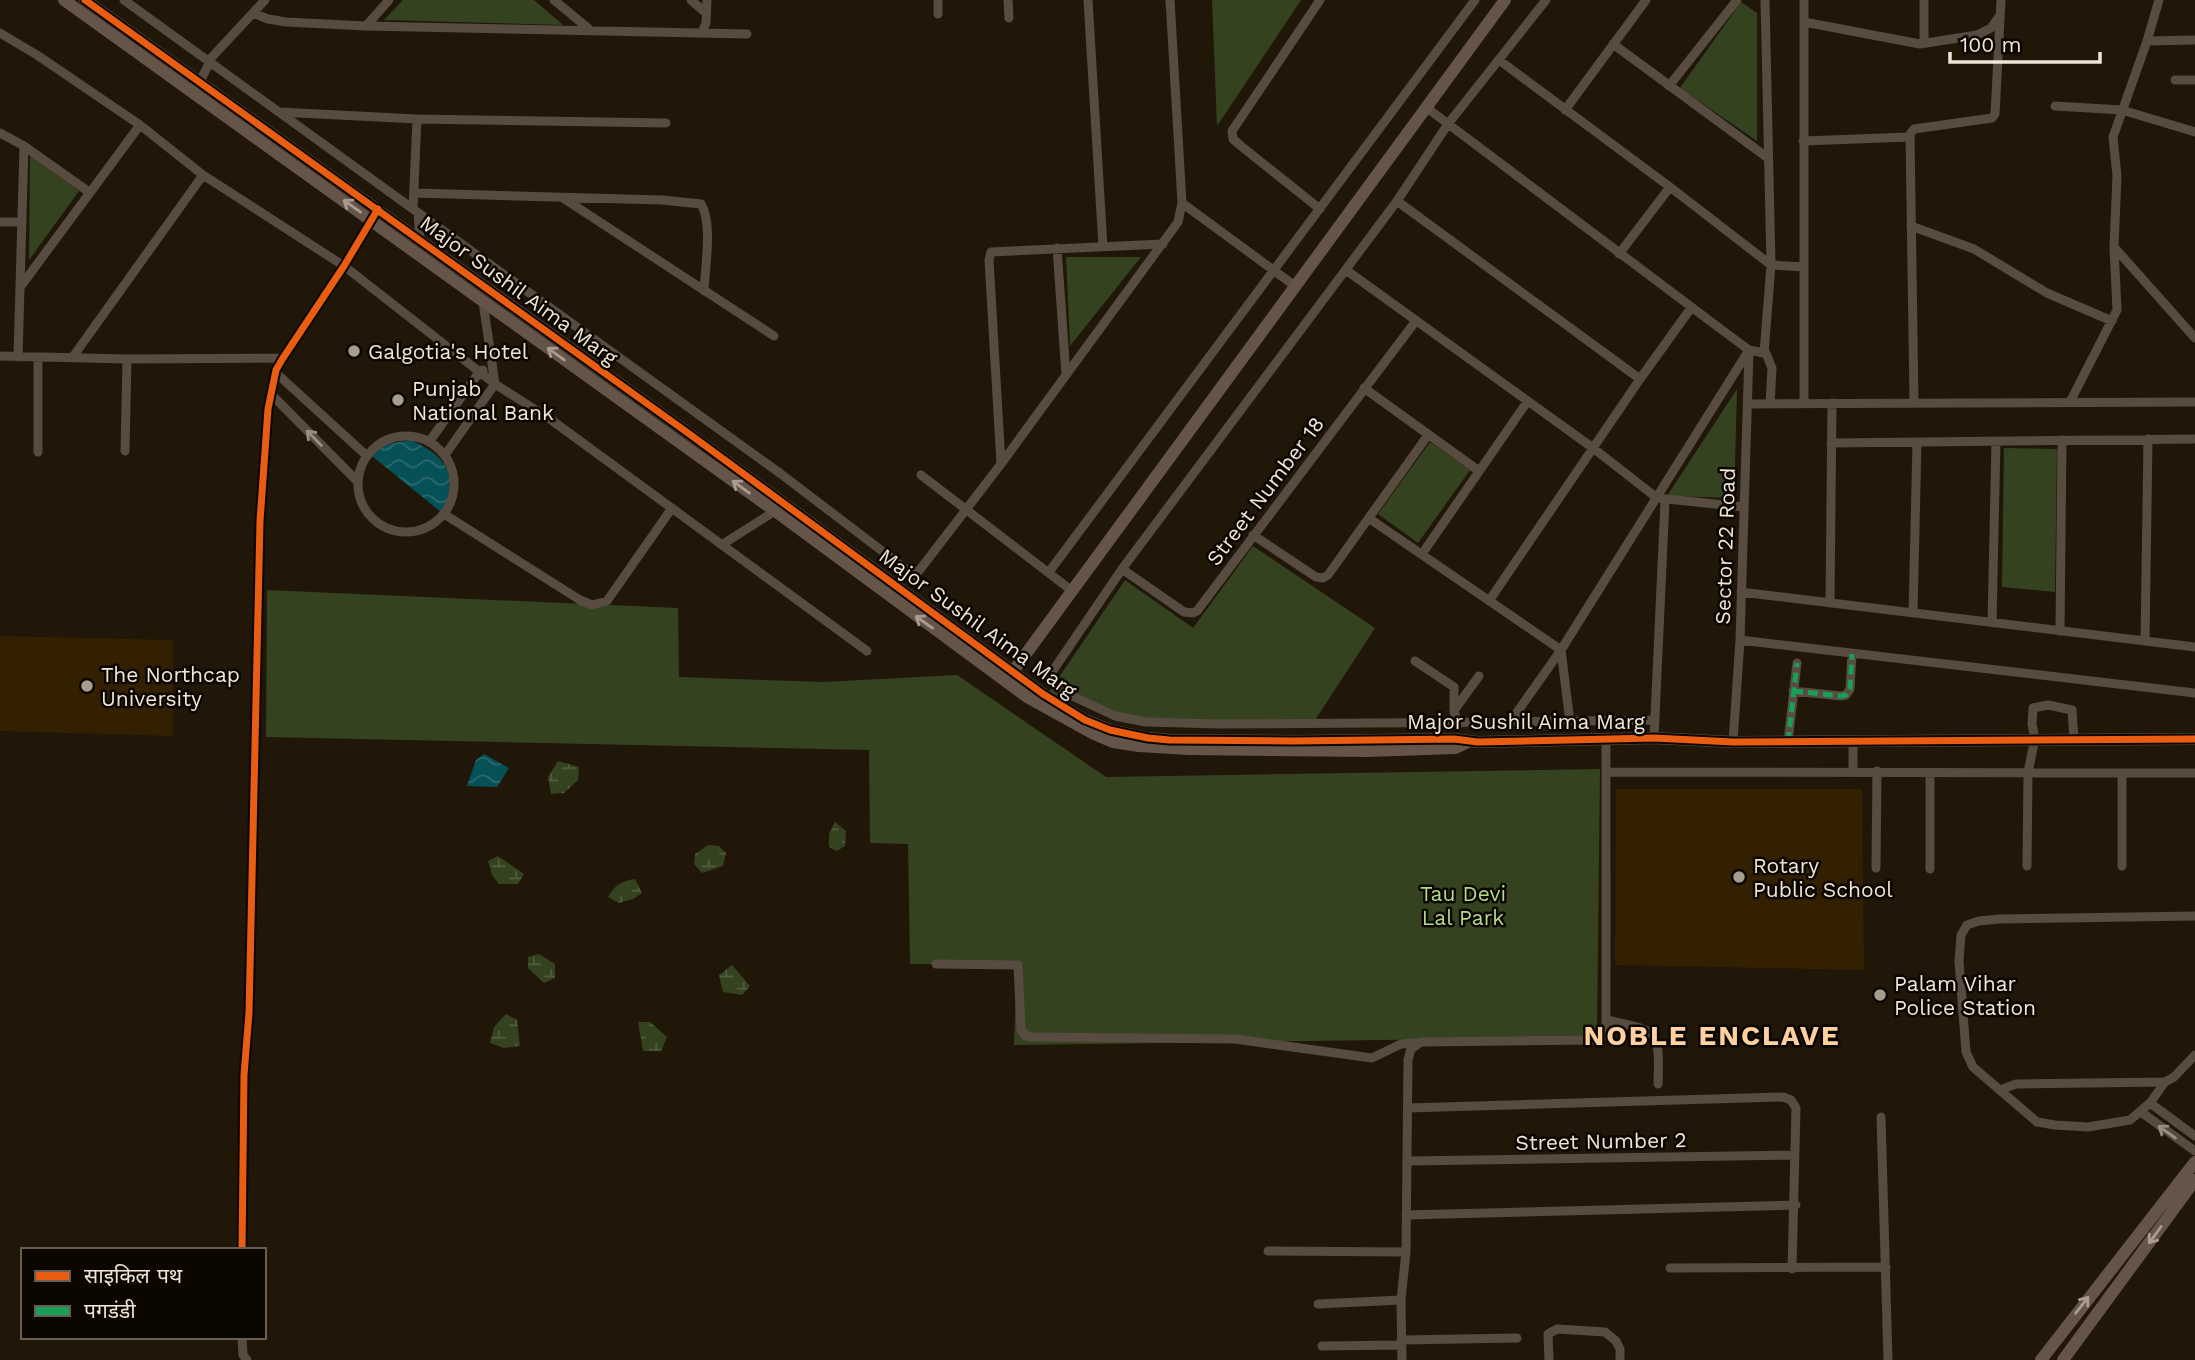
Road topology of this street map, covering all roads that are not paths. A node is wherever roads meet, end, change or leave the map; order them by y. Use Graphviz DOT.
graph roads {
  1 [pos="64,0"];
  2 [pos="85,0"];
  3 [pos="124,0"];
  4 [pos="265,0"];
  5 [pos="389,0"];
  6 [pos="554,0"];
  7 [pos="691,0"];
  8 [pos="707,0"];
  9 [pos="937,0"];
  10 [pos="1009,0"];
  11 [pos="1088,0"];
  12 [pos="1170,0"];
  13 [pos="1320,0"];
  14 [pos="1475,0"];
  15 [pos="1505,0"];
  16 [pos="1546,0"];
  17 [pos="1646,0"];
  18 [pos="1737,0"];
  19 [pos="1765,0"];
  20 [pos="1804,0"];
  21 [pos="1924,0"];
  22 [pos="2001,0"];
  23 [pos="2159,0"];
  24 [pos="253,13"];
  25 [pos="706,13"];
  26 [pos="938,14"];
  27 [pos="1999,17"];
  28 [pos="1009,18"];
  29 [pos="1804,22"];
  30 [pos="366,26"];
  31 [pos="589,30"];
  32 [pos="702,32"];
  33 [pos="0,33"];
  34 [pos="747,34"];
  35 [pos="2195,40"];
  36 [pos="2147,41"];
  37 [pos="1924,43"];
  38 [pos="1614,44"];
  39 [pos="209,60"];
  40 [pos="1499,60"];
  41 [pos="2175,80"];
  42 [pos="2195,80"];
  43 [pos="192,84"];
  44 [pos="1669,86"];
  45 [pos="2055,106"];
  46 [pos="1427,108"];
  47 [pos="1565,110"];
  48 [pos="2122,110"];
  49 [pos="279,112"];
  50 [pos="417,119"];
  51 [pos="666,123"];
  52 [pos="1448,124"];
  53 [pos="140,125"];
  54 [pos="2195,132"];
  55 [pos="3,135"];
  56 [pos="1909,137"];
  57 [pos="1803,141"];
  58 [pos="24,146"];
  59 [pos="1768,158"];
  60 [pos="203,176"];
  61 [pos="1670,187"];
  62 [pos="89,192"];
  63 [pos="415,193"];
  64 [pos="561,197"];
  65 [pos="1397,201"];
  66 [pos="1182,203"];
  67 [pos="1320,209"];
  68 [pos="415,211"];
  69 [pos="375,214"];
  70 [pos="0,222"];
  71 [pos="22,222"];
  72 [pos="1911,226"];
  73 [pos="420,240"];
  74 [pos="1163,244"];
  75 [pos="1103,247"];
  76 [pos="2113,247"];
  77 [pos="1057,248"];
  78 [pos="1619,254"];
  79 [pos="1771,265"];
  80 [pos="344,266"];
  81 [pos="1804,267"];
  82 [pos="1346,270"];
  83 [pos="1274,271"];
  84 [pos="1295,286"];
  85 [pos="20,288"];
  86 [pos="704,290"];
  87 [pos="483,302"];
  88 [pos="1691,308"];
  89 [pos="2112,321"];
  90 [pos="1415,322"];
  91 [pos="774,336"];
  92 [pos="2195,338"];
  93 [pos="1749,350"];
  94 [pos="1765,351"];
  95 [pos="0,356"];
  96 [pos="18,357"];
  97 [pos="37,357"];
  98 [pos="72,358"];
  99 [pos="283,358"];
  100 [pos="127,359"];
  101 [pos="492,368"];
  102 [pos="480,371"];
  103 [pos="275,373"];
  104 [pos="1066,375"];
  105 [pos="1640,379"];
  106 [pos="495,384"];
  107 [pos="1364,388"];
  108 [pos="271,394"];
  109 [pos="1527,402"];
  110 [pos="2070,402"];
  111 [pos="2195,402"];
  112 [pos="1804,403"];
  113 [pos="1832,403"];
  114 [pos="1914,403"];
  115 [pos="1748,404"];
  116 [pos="1770,404"];
  117 [pos="1428,435"];
  118 [pos="2148,439"];
  119 [pos="2195,439"];
  120 [pos="2062,440"];
  121 [pos="1996,441"];
  122 [pos="429,442"];
  123 [pos="1917,442"];
  124 [pos="1831,443"];
  125 [pos="1593,448"];
  126 [pos="125,451"];
  127 [pos="38,452"];
  128 [pos="445,455"];
  129 [pos="367,456"];
  130 [pos="1001,464"];
  131 [pos="1479,471"];
  132 [pos="921,475"];
  133 [pos="358,482"];
  134 [pos="1661,500"];
  135 [pos="1744,507"];
  136 [pos="672,508"];
  137 [pos="965,509"];
  138 [pos="775,512"];
  139 [pos="444,514"];
  140 [pos="1370,519"];
  141 [pos="1253,535"];
  142 [pos="723,544"];
  143 [pos="1422,554"];
  144 [pos="1122,569"];
  145 [pos="1049,572"];
  146 [pos="915,576"];
  147 [pos="1071,590"];
  148 [pos="902,591"];
  149 [pos="1741,592"];
  150 [pos="1489,601"];
  151 [pos="1830,603"];
  152 [pos="1913,613"];
  153 [pos="1993,623"];
  154 [pos="2060,631"];
  155 [pos="1740,640"];
  156 [pos="2145,641"];
  157 [pos="2195,647"];
  158 [pos="1561,650"];
  159 [pos="867,651"];
  160 [pos="1852,654"];
  161 [pos="1415,661"];
  162 [pos="1797,663"];
  163 [pos="1009,676"];
  164 [pos="1479,676"];
  165 [pos="1793,691"];
  166 [pos="2195,693"];
  167 [pos="1454,711"];
  168 [pos="1655,720"];
  169 [pos="1457,722"];
  170 [pos="1510,722"];
  171 [pos="1570,722"];
  172 [pos="1654,738"];
  173 [pos="1606,739"];
  174 [pos="2035,739"];
  175 [pos="2074,739"];
  176 [pos="2195,739"];
  177 [pos="1733,742"];
  178 [pos="1788,742"];
  179 [pos="1853,742"];
  180 [pos="1853,771"];
  181 [pos="1877,771"];
  182 [pos="1607,772"];
  183 [pos="2028,772"];
  184 [pos="1930,773"];
  185 [pos="2195,773"];
  186 [pos="2122,774"];
  187 [pos="2027,866"];
  188 [pos="2122,866"];
  189 [pos="1876,868"];
  190 [pos="1930,869"];
  191 [pos="2195,916"];
  192 [pos="936,964"];
  193 [pos="1607,1020"];
  194 [pos="1416,1043"];
  195 [pos="2195,1055"];
  196 [pos="2165,1082"];
  197 [pos="1658,1084"];
  198 [pos="2000,1090"];
  199 [pos="2150,1103"];
  200 [pos="1408,1108"];
  201 [pos="2141,1112"];
  202 [pos="1881,1117"];
  203 [pos="2195,1136"];
  204 [pos="2195,1151"];
  205 [pos="1795,1155"];
  206 [pos="1408,1161"];
  207 [pos="2195,1162"];
  208 [pos="2195,1180"];
  209 [pos="1796,1205"];
  210 [pos="1406,1215"];
  211 [pos="242,1248"];
  212 [pos="1268,1251"];
  213 [pos="1406,1252"];
  214 [pos="1886,1267"];
  215 [pos="1670,1268"];
  216 [pos="1792,1269"];
  217 [pos="1401,1300"];
  218 [pos="1318,1304"];
  219 [pos="1517,1338"];
  220 [pos="242,1339"];
  221 [pos="1401,1343"];
  222 [pos="2052,1345"];
  223 [pos="1322,1346"];
  224 [pos="2065,1357"];
  225 [pos="247,1360"];
  226 [pos="1402,1360"];
  227 [pos="1549,1360"];
  228 [pos="1620,1360"];
  229 [pos="1888,1360"];
  230 [pos="2041,1360"];
  1 -- 43 [label="street, Major Sushil Aima Marg"];
  2 -- 43 [label="street, Major Sushil Aima Marg"];
  3 -- 39 [label="street"];
  4 -- 24 [label="street"];
  5 -- 30 [label="street"];
  6 -- 31 [label="street"];
  7 -- 25 [label="street"];
  8 -- 25 [label="street"];
  9 -- 26 [label="street"];
  10 -- 28 [label="street"];
  11 -- 75 [label="street"];
  12 -- 66 [label="street"];
  13 -- 67 [label="street"];
  14 -- 67 [label="street"];
  15 -- 46 [label="street"];
  16 -- 40 [label="street"];
  17 -- 38 [label="street"];
  18 -- 44 [label="street"];
  19 -- 59 [label="street"];
  20 -- 29 [label="street"];
  21 -- 37 [label="street"];
  22 -- 27 [label="street"];
  23 -- 36 [label="street"];
  24 -- 30 [label="street"];
  24 -- 39 [label="street"];
  25 -- 32 [label="street"];
  27 -- 37 [label="street"];
  27 -- 56 [label="street"];
  29 -- 37 [label="street"];
  29 -- 57 [label="street"];
  30 -- 31 [label="street"];
  31 -- 32 [label="street"];
  32 -- 34 [label="street"];
  33 -- 53 [label="street"];
  35 -- 36 [label="street"];
  36 -- 48 [label="street"];
  38 -- 44 [label="street"];
  38 -- 47 [label="street"];
  39 -- 43 [label="street"];
  39 -- 49 [label="street"];
  40 -- 47 [label="street"];
  40 -- 52 [label="street"];
  41 -- 42 [label="street"];
  43 -- 69 [label="street, Major Sushil Aima Marg"];
  44 -- 59 [label="street"];
  45 -- 48 [label="street"];
  46 -- 52 [label="street"];
  46 -- 84 [label="street"];
  47 -- 61 [label="street"];
  48 -- 54 [label="street"];
  48 -- 76 [label="street"];
  49 -- 50 [label="street"];
  49 -- 68 [label="street"];
  50 -- 51 [label="street"];
  50 -- 63 [label="street"];
  52 -- 65 [label="street"];
  52 -- 78 [label="street"];
  53 -- 60 [label="street"];
  53 -- 62 [label="street"];
  55 -- 58 [label="street"];
  56 -- 57 [label="street"];
  56 -- 72 [label="street"];
  57 -- 81 [label="street"];
  58 -- 62 [label="street"];
  58 -- 71 [label="street"];
  59 -- 79 [label="street"];
  60 -- 80 [label="street"];
  60 -- 98 [label="street"];
  61 -- 78 [label="street"];
  61 -- 79 [label="street"];
  62 -- 85 [label="street"];
  63 -- 64 [label="street"];
  63 -- 68 [label="street"];
  64 -- 86 [label="street"];
  64 -- 86 [label="street"];
  65 -- 82 [label="street"];
  65 -- 105 [label="street"];
  66 -- 74 [label="street"];
  66 -- 83 [label="street"];
  67 -- 83 [label="street"];
  68 -- 73 [label="street"];
  68 -- 146 [label="street"];
  69 -- 73 [label="street, Major Sushil Aima Marg"];
  69 -- 80 [label="street"];
  69 -- 87 [label="street, Major Sushil Aima Marg"];
  70 -- 71 [label="street"];
  71 -- 85 [label="street"];
  72 -- 89 [label="street"];
  72 -- 114 [label="street"];
  73 -- 148 [label="street, Major Sushil Aima Marg"];
  74 -- 75 [label="street"];
  74 -- 104 [label="street"];
  75 -- 77 [label="street"];
  76 -- 89 [label="street"];
  76 -- 92 [label="street"];
  77 -- 104 [label="street"];
  77 -- 130 [label="street"];
  78 -- 88 [label="street"];
  79 -- 81 [label="street"];
  79 -- 94 [label="street"];
  80 -- 99 [label="street"];
  80 -- 102 [label="street"];
  81 -- 112 [label="street"];
  82 -- 90 [label="street"];
  82 -- 144 [label="street"];
  83 -- 84 [label="street"];
  83 -- 145 [label="street"];
  84 -- 147 [label="street"];
  85 -- 96 [label="street"];
  86 -- 91 [label="street"];
  87 -- 101 [label="street"];
  138 -- 87 [label="street, Major Sushil Aima Marg, one-way"];
  88 -- 93 [label="street"];
  88 -- 105 [label="street"];
  89 -- 110 [label="street"];
  90 -- 107 [label="street, Street Number 18"];
  90 -- 109 [label="street"];
  93 -- 94 [label="street"];
  93 -- 115 [label="street, Sector 22 Road"];
  93 -- 134 [label="street"];
  94 -- 116 [label="street"];
  95 -- 96 [label="street"];
  96 -- 97 [label="street"];
  97 -- 98 [label="street"];
  97 -- 127 [label="street"];
  98 -- 100 [label="street"];
  99 -- 100 [label="street"];
  99 -- 103 [label="street"];
  100 -- 126 [label="street"];
  101 -- 102 [label="street"];
  101 -- 106 [label="street"];
  102 -- 106 [label="street"];
  102 -- 122 [label="street"];
  103 -- 108 [label="street"];
  103 -- 129 [label="street"];
  104 -- 130 [label="street"];
  105 -- 125 [label="street"];
  106 -- 128 [label="street"];
  106 -- 136 [label="street"];
  107 -- 117 [label="street"];
  107 -- 141 [label="street, Street Number 18"];
  133 -- 108 [label="street, one-way"];
  108 -- 211 [label="street"];
  109 -- 125 [label="street"];
  109 -- 131 [label="street"];
  110 -- 111 [label="street"];
  110 -- 114 [label="street"];
  112 -- 113 [label="street"];
  112 -- 116 [label="street"];
  113 -- 114 [label="street"];
  113 -- 124 [label="street"];
  115 -- 116 [label="street"];
  115 -- 135 [label="street, Sector 22 Road"];
  117 -- 131 [label="street"];
  117 -- 140 [label="street"];
  118 -- 119 [label="street"];
  118 -- 120 [label="street"];
  118 -- 156 [label="street"];
  120 -- 121 [label="street"];
  120 -- 154 [label="street"];
  121 -- 123 [label="street"];
  121 -- 153 [label="street"];
  122 -- 128 [label="street"];
  122 -- 129 [label="street"];
  123 -- 124 [label="street"];
  123 -- 152 [label="street"];
  124 -- 151 [label="street"];
  125 -- 134 [label="street"];
  125 -- 150 [label="street"];
  128 -- 139 [label="street"];
  129 -- 133 [label="street"];
  130 -- 137 [label="street"];
  131 -- 143 [label="street"];
  132 -- 137 [label="street"];
  133 -- 139 [label="street"];
  134 -- 135 [label="street"];
  134 -- 158 [label="street"];
  134 -- 168 [label="street"];
  135 -- 149 [label="street, Sector 22 Road"];
  136 -- 139 [label="street"];
  136 -- 142 [label="street"];
  137 -- 145 [label="street"];
  137 -- 146 [label="street"];
  138 -- 142 [label="street"];
  163 -- 138 [label="street, Major Sushil Aima Marg, one-way"];
  140 -- 141 [label="street"];
  140 -- 143 [label="street"];
  141 -- 144 [label="street, Street Number 18"];
  142 -- 159 [label="street"];
  143 -- 150 [label="street"];
  144 -- 169 [label="street"];
  145 -- 147 [label="street"];
  146 -- 148 [label="street"];
  147 -- 163 [label="street"];
  148 -- 163 [label="street, Major Sushil Aima Marg"];
  149 -- 151 [label="street"];
  149 -- 155 [label="street, Sector 22 Road"];
  150 -- 158 [label="street"];
  151 -- 152 [label="street"];
  152 -- 153 [label="street"];
  153 -- 154 [label="street"];
  154 -- 156 [label="street"];
  155 -- 160 [label="street"];
  155 -- 177 [label="street, Sector 22 Road"];
  156 -- 157 [label="street"];
  158 -- 170 [label="street"];
  158 -- 171 [label="street"];
  160 -- 165 [label="street"];
  160 -- 166 [label="street"];
  161 -- 167 [label="street"];
  162 -- 165 [label="street"];
  163 -- 173 [label="street, Major Sushil Aima Marg"];
  164 -- 167 [label="street"];
  165 -- 178 [label="street"];
  167 -- 169 [label="street"];
  168 -- 171 [label="street"];
  168 -- 172 [label="street"];
  169 -- 170 [label="street"];
  170 -- 171 [label="street"];
  172 -- 173 [label="street, Major Sushil Aima Marg"];
  172 -- 177 [label="street, Major Sushil Aima Marg"];
  173 -- 182 [label="street"];
  174 -- 175 [label="street, Major Sushil Aima Marg"];
  174 -- 175 [label="street"];
  174 -- 179 [label="street, Major Sushil Aima Marg"];
  174 -- 183 [label="street"];
  175 -- 176 [label="street, Major Sushil Aima Marg"];
  177 -- 178 [label="street, Major Sushil Aima Marg"];
  178 -- 179 [label="street, Major Sushil Aima Marg"];
  179 -- 180 [label="street"];
  180 -- 181 [label="street"];
  180 -- 182 [label="street"];
  181 -- 184 [label="street"];
  181 -- 189 [label="street"];
  182 -- 193 [label="street"];
  183 -- 184 [label="street"];
  183 -- 186 [label="street"];
  183 -- 187 [label="street"];
  184 -- 190 [label="street"];
  185 -- 186 [label="street"];
  186 -- 188 [label="street"];
  191 -- 198 [label="street"];
  192 -- 194 [label="street"];
  193 -- 194 [label="street"];
  193 -- 197 [label="street"];
  194 -- 200 [label="street"];
  195 -- 196 [label="street"];
  196 -- 198 [label="street"];
  196 -- 199 [label="street"];
  198 -- 201 [label="street"];
  199 -- 201 [label="street"];
  199 -- 203 [label="street"];
  200 -- 205 [label="street"];
  200 -- 206 [label="street"];
  204 -- 201 [label="street, one-way"];
  202 -- 214 [label="street"];
  205 -- 206 [label="street, Street Number 2"];
  205 -- 209 [label="street"];
  206 -- 210 [label="street"];
  222 -- 207 [label="street, one-way"];
  208 -- 224 [label="street, one-way"];
  209 -- 210 [label="street"];
  209 -- 216 [label="street"];
  210 -- 213 [label="street"];
  212 -- 213 [label="street"];
  213 -- 217 [label="street"];
  214 -- 216 [label="street"];
  214 -- 229 [label="street"];
  215 -- 216 [label="street"];
  217 -- 218 [label="street"];
  217 -- 221 [label="street"];
  219 -- 221 [label="street"];
  220 -- 225 [label="street"];
  221 -- 223 [label="street"];
  221 -- 226 [label="street"];
  222 -- 224 [label="street"];
  222 -- 230 [label="street"];
  227 -- 228 [label="street"];
}
